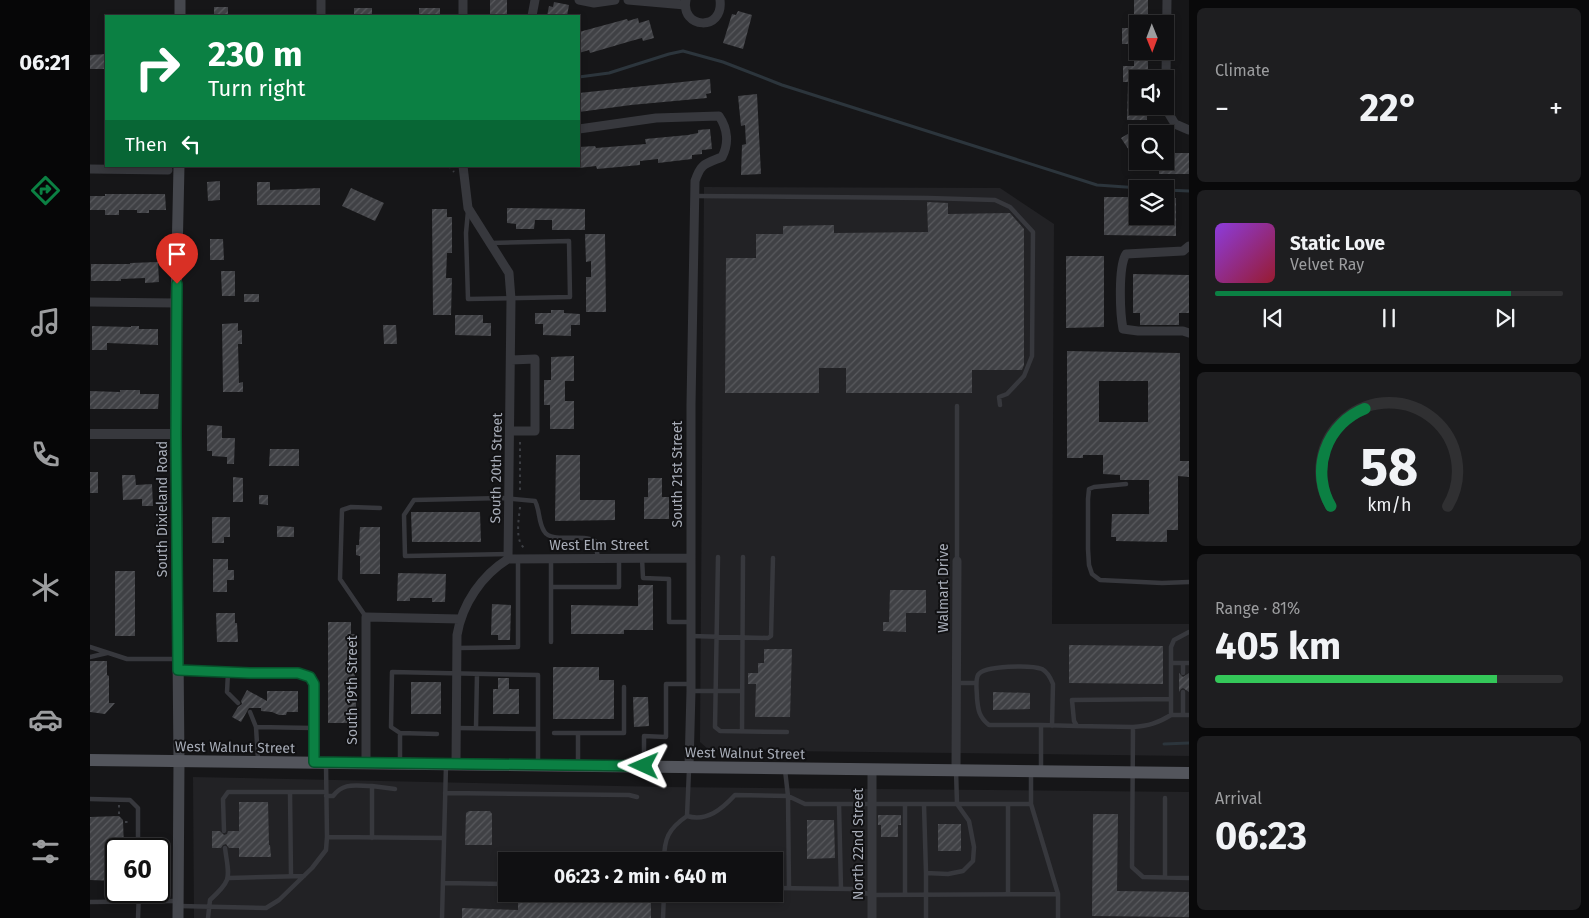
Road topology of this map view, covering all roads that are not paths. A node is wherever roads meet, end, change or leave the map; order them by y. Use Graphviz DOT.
graph roads {
  1 [pos="180,0"];
  2 [pos="321,0"];
  3 [pos="463,0"];
  4 [pos="535,0"];
  5 [pos="579,0"];
  6 [pos="615,0"];
  7 [pos="628,0"];
  8 [pos="720,0"];
  9 [pos="1167,0"];
  10 [pos="685,2"];
  11 [pos="180,15"];
  12 [pos="321,15"];
  13 [pos="463,15"];
  14 [pos="532,15"];
  15 [pos="580,129"];
  16 [pos="1189,130"];
  17 [pos="463,167"];
  18 [pos="90,168"];
  19 [pos="174,168"];
  20 [pos="695,196"];
  21 [pos="468,208"];
  22 [pos="490,243"];
  23 [pos="1189,246"];
  24 [pos="511,299"];
  25 [pos="90,302"];
  26 [pos="176,303"];
  27 [pos="1189,333"];
  28 [pos="511,360"];
  29 [pos="957,406"];
  30 [pos="1000,406"];
  31 [pos="510,431"];
  32 [pos="90,434"];
  33 [pos="176,434"];
  34 [pos="1126,484"];
  35 [pos="509,498"];
  36 [pos="380,508"];
  37 [pos="508,556"];
  38 [pos="718,557"];
  39 [pos="743,557"];
  40 [pos="598,558"];
  41 [pos="619,558"];
  42 [pos="642,558"];
  43 [pos="690,558"];
  44 [pos="773,558"];
  45 [pos="518,559"];
  46 [pos="551,559"];
  47 [pos="957,561"];
  48 [pos="1189,582"];
  49 [pos="551,587"];
  50 [pos="366,617"];
  51 [pos="460,619"];
  52 [pos="690,622"];
  53 [pos="1189,632"];
  54 [pos="690,636"];
  55 [pos="716,637"];
  56 [pos="742,638"];
  57 [pos="551,642"];
  58 [pos="90,648"];
  59 [pos="457,648"];
  60 [pos="108,653"];
  61 [pos="90,657"];
  62 [pos="1171,663"];
  63 [pos="1183,663"];
  64 [pos="1189,663"];
  65 [pos="178,664"];
  66 [pos="228,672"];
  67 [pos="1183,673"];
  68 [pos="457,674"];
  69 [pos="477,674"];
  70 [pos="957,683"];
  71 [pos="976,684"];
  72 [pos="624,687"];
  73 [pos="691,688"];
  74 [pos="716,691"];
  75 [pos="742,692"];
  76 [pos="1183,692"];
  77 [pos="1171,699"];
  78 [pos="238,702"];
  79 [pos="250,712"];
  80 [pos="1171,715"];
  81 [pos="1183,715"];
  82 [pos="1189,715"];
  83 [pos="1041,725"];
  84 [pos="1052,726"];
  85 [pos="1077,726"];
  86 [pos="256,727"];
  87 [pos="313,728"];
  88 [pos="456,728"];
  89 [pos="476,728"];
  90 [pos="1133,728"];
  91 [pos="538,729"];
  92 [pos="742,731"];
  93 [pos="787,732"];
  94 [pos="400,733"];
  95 [pos="554,733"];
  96 [pos="578,733"];
  97 [pos="437,734"];
  98 [pos="90,760"];
  99 [pos="179,761"];
  100 [pos="258,762"];
  101 [pos="320,763"];
  102 [pos="366,763"];
  103 [pos="400,764"];
  104 [pos="451,764"];
  105 [pos="538,765"];
  106 [pos="578,766"];
  107 [pos="644,766"];
  108 [pos="689,767"];
  109 [pos="785,768"];
  110 [pos="872,769"];
  111 [pos="956,770"];
  112 [pos="1036,771"];
  113 [pos="1133,772"];
  114 [pos="1189,773"];
  115 [pos="372,786"];
  116 [pos="395,789"];
  117 [pos="290,792"];
  118 [pos="445,793"];
  119 [pos="326,794"];
  120 [pos="788,796"];
  121 [pos="637,797"];
  122 [pos="1165,798"];
  123 [pos="90,799"];
  124 [pos="839,804"];
  125 [pos="957,804"];
  126 [pos="1008,804"];
  127 [pos="1031,804"];
  128 [pos="871,805"];
  129 [pos="905,805"];
  130 [pos="924,805"];
  131 [pos="687,816"];
  132 [pos="224,831"];
  133 [pos="327,837"];
  134 [pos="138,838"];
  135 [pos="372,838"];
  136 [pos="444,838"];
  137 [pos="225,848"];
  138 [pos="664,852"];
  139 [pos="926,873"];
  140 [pos="291,876"];
  141 [pos="304,876"];
  142 [pos="1165,877"];
  143 [pos="229,878"];
  144 [pos="1189,878"];
  145 [pos="443,883"];
  146 [pos="498,884"];
  147 [pos="783,888"];
  148 [pos="789,888"];
  149 [pos="841,889"];
  150 [pos="1008,893"];
  151 [pos="1058,894"];
  152 [pos="872,895"];
  153 [pos="905,895"];
  154 [pos="926,895"];
  155 [pos="90,902"];
  156 [pos="105,902"];
  157 [pos="664,902"];
  158 [pos="139,903"];
  159 [pos="158,903"];
  160 [pos="178,904"];
  161 [pos="208,906"];
  162 [pos="138,918"];
  163 [pos="178,918"];
  164 [pos="208,918"];
  165 [pos="442,918"];
  166 [pos="663,918"];
  167 [pos="872,918"];
  168 [pos="926,918"];
  169 [pos="1058,918"];
  1 -- 11 [label="main road"];
  2 -- 12 [label="street"];
  3 -- 13 [label="street"];
  4 -- 14 [label="street"];
  5 -- 6 [label="street"];
  7 -- 10 [label="street"];
  8 -- 10 [label="street"];
  9 -- 16 [label="street"];
  15 -- 20 [label="street, South 21st Street"];
  17 -- 21 [label="street, South 20th Street"];
  18 -- 19 [label="street"];
  19 -- 26 [label="main road, South Dixieland Road"];
  20 -- 30 [label="lane"];
  20 -- 43 [label="street, South 21st Street"];
  21 -- 22 [label="street, South 20th Street"];
  21 -- 24 [label="lane"];
  22 -- 24 [label="street, South 20th Street"];
  22 -- 24 [label="lane"];
  23 -- 27 [label="street"];
  24 -- 28 [label="street, South 20th Street"];
  25 -- 26 [label="street"];
  26 -- 33 [label="main road, South Dixieland Road"];
  28 -- 31 [label="street, South 20th Street"];
  28 -- 31 [label="street"];
  29 -- 47 [label="lane, Walmart Drive"];
  31 -- 35 [label="street, South 20th Street"];
  32 -- 33 [label="street"];
  33 -- 65 [label="main road, South Dixieland Road"];
  34 -- 48 [label="lane"];
  35 -- 37 [label="street, South 20th Street"];
  35 -- 37 [label="lane"];
  35 -- 40 [label="lane"];
  36 -- 50 [label="lane"];
  37 -- 45 [label="street, West Elm Street"];
  37 -- 51 [label="street"];
  38 -- 55 [label="lane"];
  39 -- 56 [label="lane"];
  40 -- 41 [label="street, West Elm Street"];
  40 -- 46 [label="street, West Elm Street"];
  41 -- 42 [label="street, West Elm Street"];
  41 -- 49 [label="lane"];
  42 -- 43 [label="street, West Elm Street"];
  42 -- 52 [label="lane"];
  43 -- 52 [label="street, South 21st Street"];
  44 -- 56 [label="lane"];
  45 -- 46 [label="street, West Elm Street"];
  45 -- 59 [label="lane"];
  46 -- 49 [label="lane"];
  47 -- 70 [label="street, Walmart Drive"];
  49 -- 57 [label="lane"];
  50 -- 51 [label="street"];
  50 -- 102 [label="street, South 19th Street"];
  51 -- 59 [label="street"];
  52 -- 54 [label="street, South 21st Street"];
  53 -- 62 [label="lane"];
  54 -- 55 [label="lane"];
  54 -- 73 [label="street, South 21st Street"];
  55 -- 56 [label="lane"];
  55 -- 74 [label="lane"];
  56 -- 75 [label="lane"];
  58 -- 60 [label="lane"];
  59 -- 68 [label="street"];
  60 -- 61 [label="lane"];
  60 -- 65 [label="lane"];
  62 -- 63 [label="lane"];
  62 -- 77 [label="lane"];
  63 -- 64 [label="lane"];
  63 -- 67 [label="lane"];
  65 -- 66 [label="lane"];
  65 -- 99 [label="main road, South Dixieland Road"];
  66 -- 78 [label="lane"];
  66 -- 87 [label="lane"];
  68 -- 69 [label="lane"];
  68 -- 88 [label="street"];
  68 -- 94 [label="lane"];
  69 -- 89 [label="lane"];
  69 -- 91 [label="lane"];
  70 -- 71 [label="lane"];
  70 -- 111 [label="street, Walmart Drive"];
  71 -- 83 [label="lane"];
  71 -- 84 [label="lane"];
  72 -- 96 [label="lane"];
  73 -- 74 [label="lane"];
  73 -- 107 [label="lane"];
  73 -- 108 [label="street, South 21st Street"];
  74 -- 75 [label="lane"];
  74 -- 92 [label="lane"];
  75 -- 92 [label="lane"];
  76 -- 81 [label="lane"];
  77 -- 80 [label="lane"];
  77 -- 85 [label="lane"];
  79 -- 86 [label="lane"];
  80 -- 81 [label="lane"];
  80 -- 90 [label="lane"];
  81 -- 82 [label="lane"];
  83 -- 84 [label="lane"];
  83 -- 112 [label="lane"];
  84 -- 85 [label="lane"];
  85 -- 90 [label="lane"];
  86 -- 87 [label="lane"];
  86 -- 100 [label="lane"];
  87 -- 101 [label="lane"];
  88 -- 89 [label="lane"];
  88 -- 104 [label="street"];
  89 -- 91 [label="lane"];
  90 -- 113 [label="lane"];
  91 -- 105 [label="lane"];
  92 -- 93 [label="lane"];
  94 -- 97 [label="lane"];
  94 -- 103 [label="lane"];
  95 -- 96 [label="lane"];
  96 -- 106 [label="lane"];
  98 -- 99 [label="main road, West Walnut Street"];
  99 -- 100 [label="main road, West Walnut Street"];
  99 -- 160 [label="main road, South Dixieland Road"];
  100 -- 101 [label="main road, West Walnut Street"];
  101 -- 102 [label="main road, West Walnut Street"];
  101 -- 119 [label="lane"];
  102 -- 103 [label="main road, West Walnut Street"];
  103 -- 104 [label="main road, West Walnut Street"];
  104 -- 105 [label="main road, West Walnut Street"];
  104 -- 118 [label="lane"];
  105 -- 106 [label="main road, West Walnut Street"];
  106 -- 107 [label="main road, West Walnut Street"];
  107 -- 108 [label="main road, West Walnut Street"];
  108 -- 109 [label="main road, West Walnut Street"];
  108 -- 131 [label="lane"];
  109 -- 110 [label="main road, West Walnut Street"];
  109 -- 120 [label="lane"];
  110 -- 111 [label="main road, West Walnut Street"];
  110 -- 128 [label="street, North 22nd Street"];
  111 -- 112 [label="main road, West Walnut Street"];
  111 -- 125 [label="lane"];
  112 -- 113 [label="main road, West Walnut Street"];
  112 -- 127 [label="lane"];
  113 -- 114 [label="main road, West Walnut Street"];
  113 -- 142 [label="lane"];
  115 -- 116 [label="lane"];
  115 -- 119 [label="lane"];
  115 -- 135 [label="lane"];
  117 -- 119 [label="lane"];
  117 -- 132 [label="lane"];
  117 -- 140 [label="lane"];
  118 -- 121 [label="lane"];
  118 -- 136 [label="lane"];
  119 -- 133 [label="lane"];
  120 -- 124 [label="lane"];
  120 -- 131 [label="lane"];
  120 -- 148 [label="lane"];
  122 -- 142 [label="lane"];
  123 -- 134 [label="lane"];
  124 -- 128 [label="lane"];
  124 -- 149 [label="lane"];
  125 -- 126 [label="lane"];
  125 -- 130 [label="lane"];
  125 -- 139 [label="lane"];
  126 -- 127 [label="lane"];
  126 -- 150 [label="lane"];
  127 -- 151 [label="lane"];
  128 -- 129 [label="lane"];
  128 -- 152 [label="street, North 22nd Street"];
  129 -- 130 [label="lane"];
  129 -- 153 [label="lane"];
  130 -- 139 [label="lane"];
  131 -- 138 [label="lane"];
  133 -- 135 [label="lane"];
  133 -- 141 [label="lane"];
  135 -- 136 [label="lane"];
  136 -- 145 [label="lane"];
  137 -- 143 [label="lane"];
  139 -- 154 [label="lane"];
  140 -- 141 [label="lane"];
  140 -- 143 [label="lane"];
  141 -- 161 [label="lane"];
  142 -- 144 [label="lane"];
  143 -- 161 [label="lane"];
  145 -- 146 [label="lane"];
  145 -- 165 [label="lane"];
  147 -- 148 [label="lane"];
  148 -- 149 [label="lane"];
  149 -- 152 [label="lane"];
  150 -- 151 [label="lane"];
  150 -- 154 [label="lane"];
  151 -- 169 [label="lane"];
  152 -- 153 [label="lane"];
  152 -- 167 [label="street, North 22nd Street"];
  153 -- 154 [label="lane"];
  154 -- 168 [label="lane"];
  155 -- 156 [label="lane"];
  157 -- 166 [label="lane"];
  158 -- 162 [label="lane"];
  159 -- 160 [label="lane"];
  160 -- 161 [label="lane"];
  160 -- 163 [label="main road, South Dixieland Road"];
  161 -- 164 [label="lane"];
}
